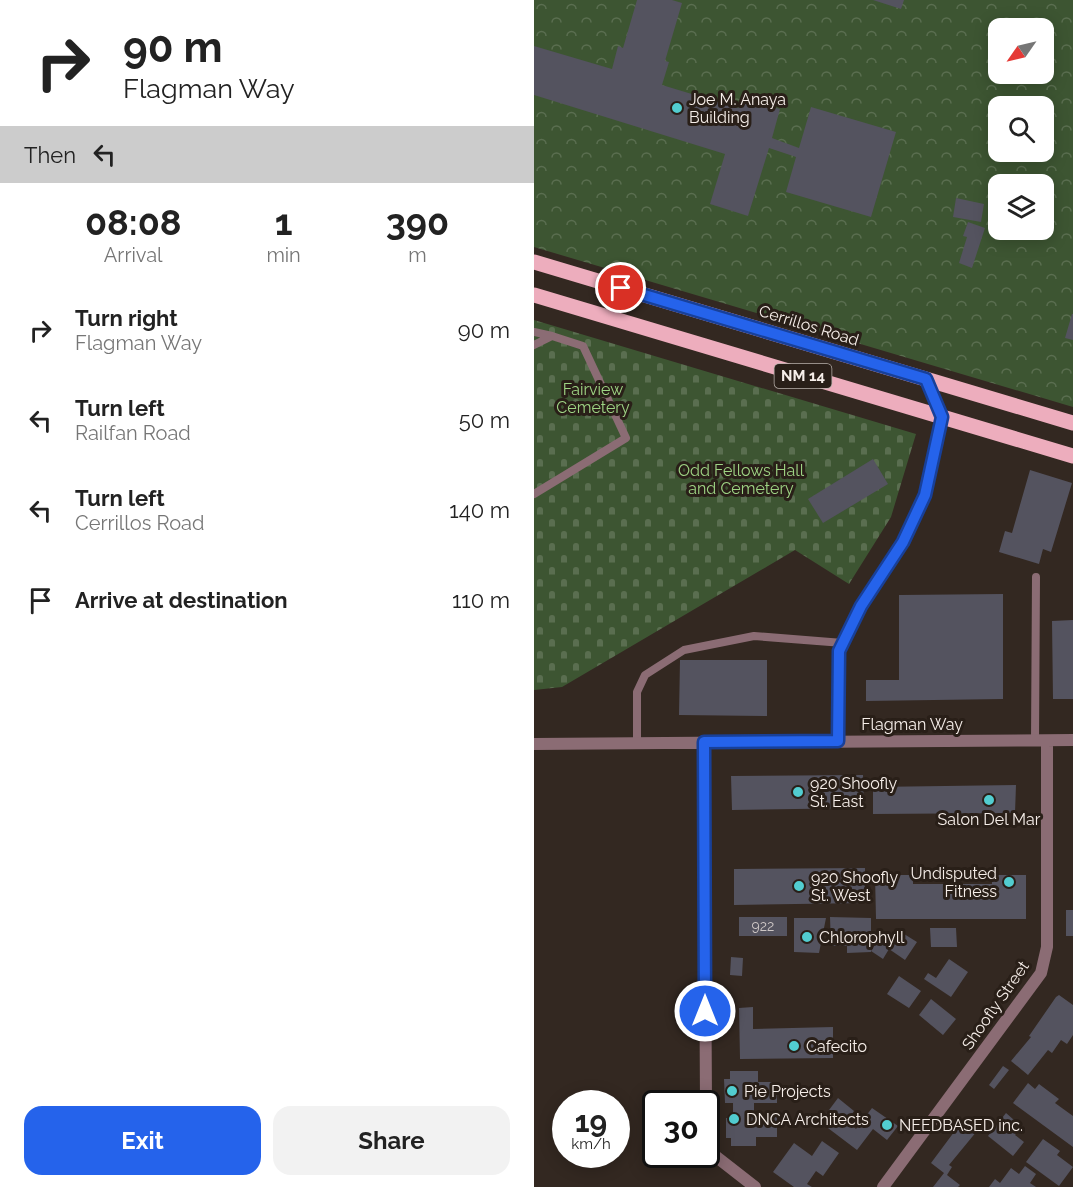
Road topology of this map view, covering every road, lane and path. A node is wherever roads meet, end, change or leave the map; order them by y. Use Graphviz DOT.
graph roads {
  1 [pos="534,262"];
  2 [pos="534,295"];
  3 [pos="534,332"];
  4 [pos="552,336"];
  5 [pos="534,345"];
  6 [pos="926,379"];
  7 [pos="942,417"];
  8 [pos="1073,423"];
  9 [pos="1073,456"];
  10 [pos="534,494"];
  11 [pos="1036,577"];
  12 [pos="843,642"];
  13 [pos="1073,740"];
  14 [pos="838,741"];
  15 [pos="1041,741"];
  16 [pos="704,742"];
  17 [pos="637,743"];
  18 [pos="534,744"];
  19 [pos="706,1090"];
  20 [pos="720,1160"];
  21 [pos="755,1187"];
  22 [pos="883,1187"];
  1 -- 6 [label="main road, Cerrillos Road / NM 14"];
  2 -- 7 [label="main road, NM 14"];
  3 -- 4 [label="lane"];
  4 -- 5 [label="lane"];
  4 -- 10 [label="lane"];
  6 -- 7 [label="street"];
  6 -- 8 [label="main road, Cerrillos Road / NM 14"];
  7 -- 9 [label="main road, NM 14"];
  7 -- 12 [label="street"];
  11 -- 15 [label="lane"];
  12 -- 14 [label="street"];
  12 -- 17 [label="lane"];
  13 -- 15 [label="street, Flagman Way"];
  14 -- 15 [label="street, Flagman Way"];
  14 -- 16 [label="street, Flagman Way"];
  15 -- 22 [label="street, Shoofly Street"];
  16 -- 17 [label="street, Flagman Way"];
  16 -- 19 [label="street"];
  17 -- 18 [label="street, Flagman Way"];
  20 -- 21 [label="street"];
}
